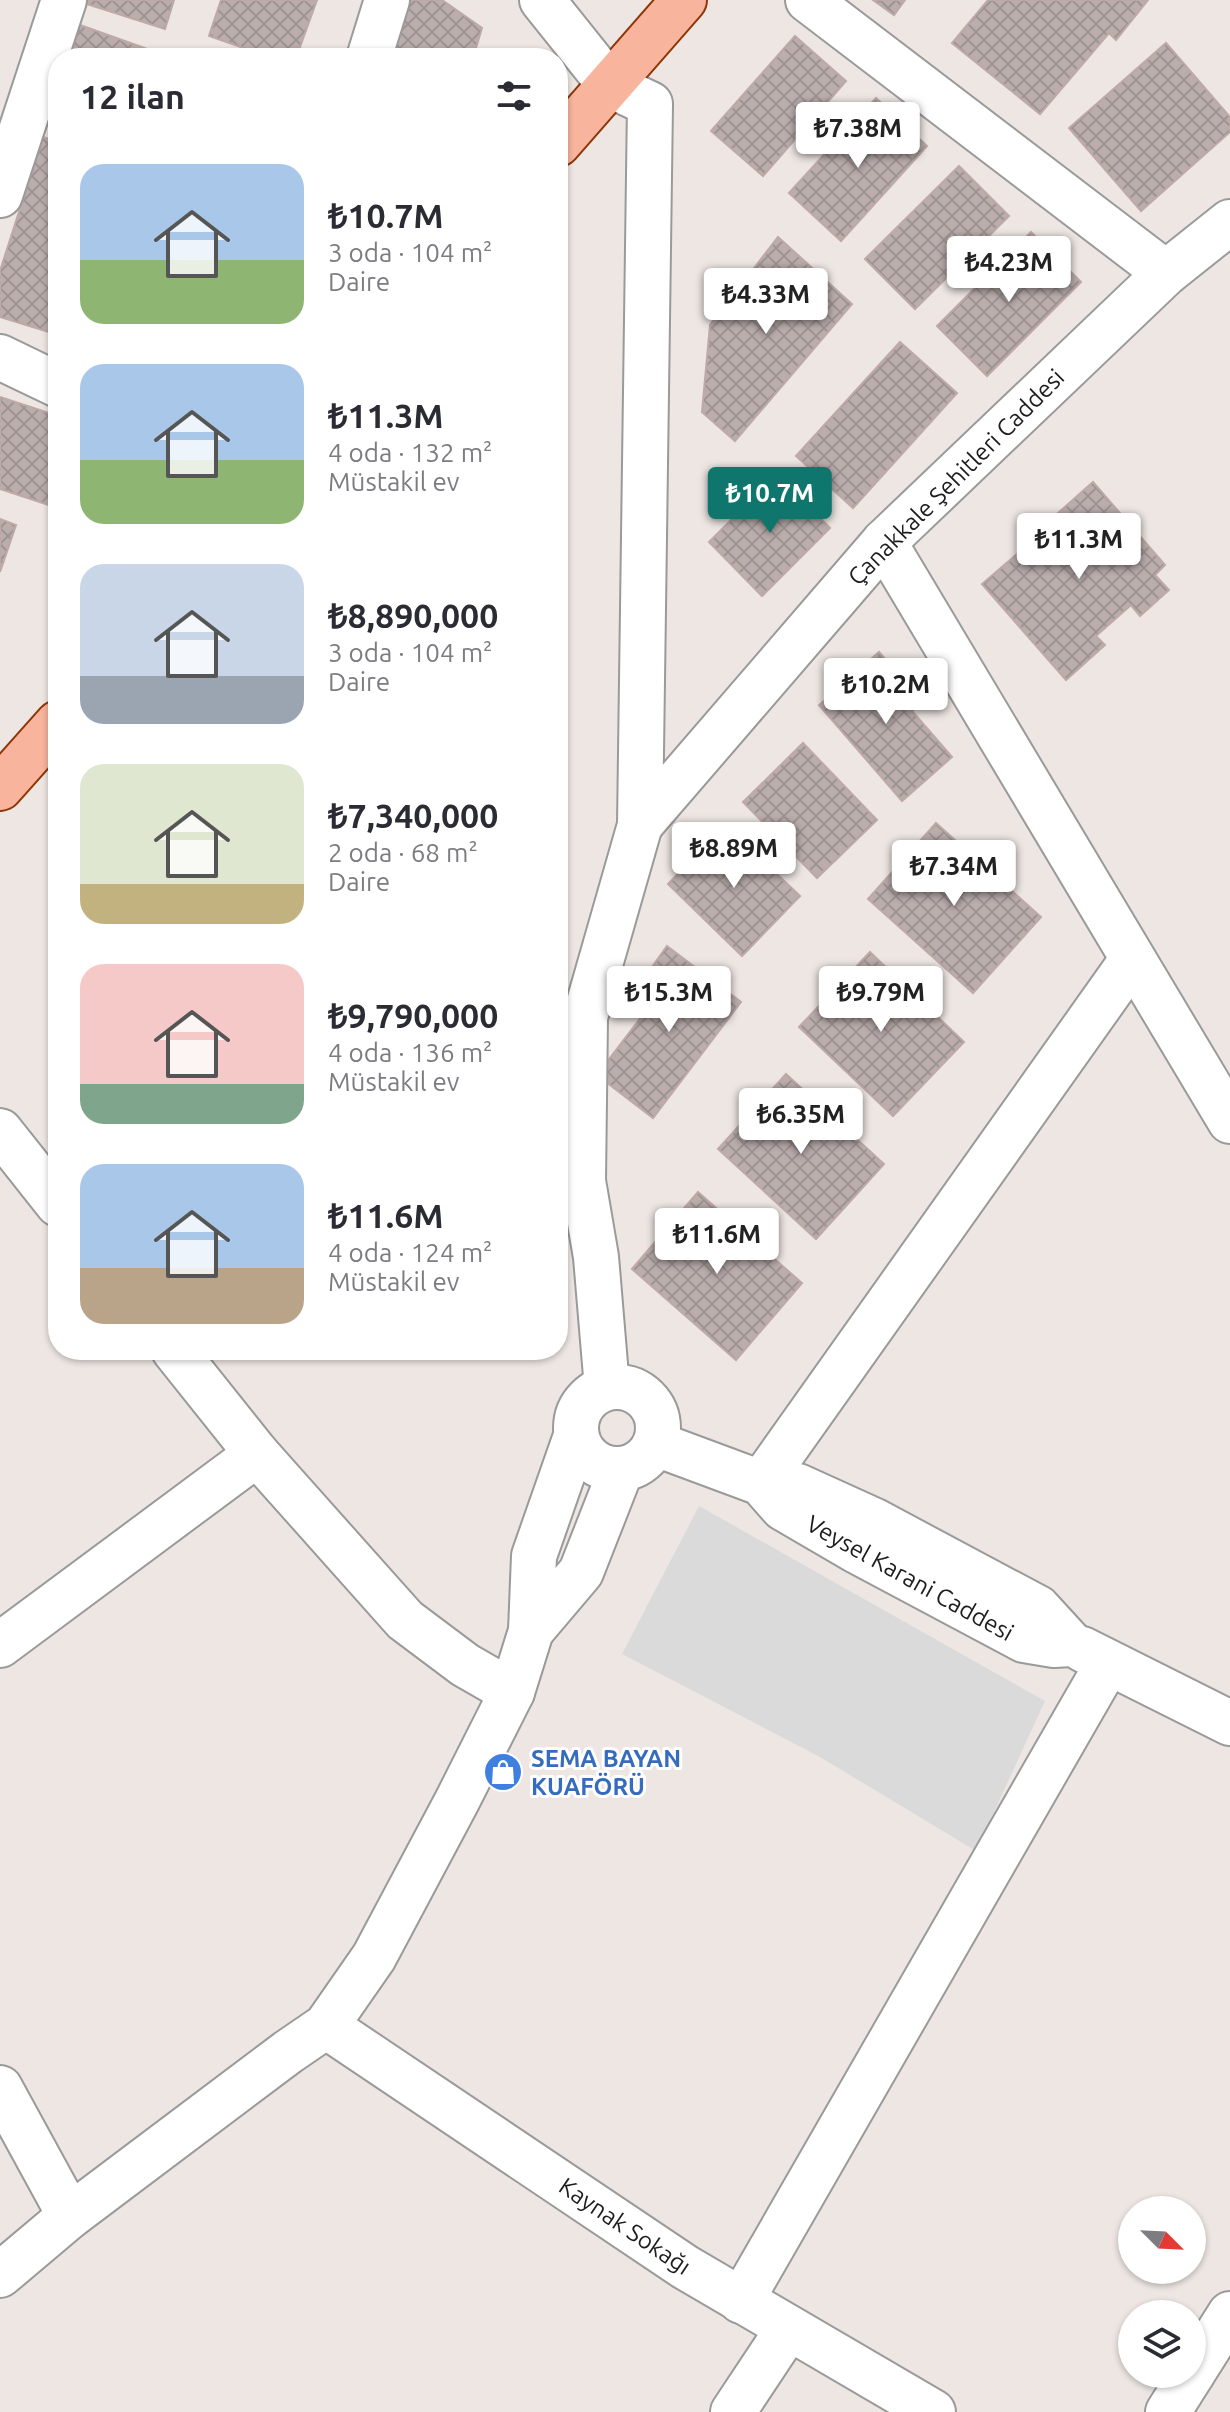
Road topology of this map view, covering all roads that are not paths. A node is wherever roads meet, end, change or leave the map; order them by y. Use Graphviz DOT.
graph roads {
  1 [pos="64,0"];
  2 [pos="387,0"];
  3 [pos="542,0"];
  4 [pos="684,0"];
  5 [pos="808,0"];
  6 [pos="48,48"];
  7 [pos="372,48"];
  8 [pos="48,49"];
  9 [pos="610,85"];
  10 [pos="568,133"];
  11 [pos="0,195"];
  12 [pos="1230,222"];
  13 [pos="1166,273"];
  14 [pos="0,357"];
  15 [pos="48,380"];
  16 [pos="884,542"];
  17 [pos="48,734"];
  18 [pos="0,788"];
  19 [pos="640,825"];
  20 [pos="1132,960"];
  21 [pos="571,1006"];
  22 [pos="1230,1121"];
  23 [pos="0,1131"];
  24 [pos="48,1191"];
  25 [pos="182,1360"];
  26 [pos="607,1388"];
  27 [pos="576,1436"];
  28 [pos="656,1444"];
  29 [pos="257,1454"];
  30 [pos="621,1470"];
  31 [pos="761,1483"];
  32 [pos="531,1631"];
  33 [pos="0,1645"];
  34 [pos="1089,1653"];
  35 [pos="512,1692"];
  36 [pos="1230,1723"];
  37 [pos="326,2026"];
  38 [pos="0,2088"];
  39 [pos="70,2216"];
  40 [pos="0,2275"];
  41 [pos="741,2301"];
  42 [pos="1230,2314"];
  43 [pos="788,2329"];
  44 [pos="1206,2352"];
  45 [pos="1183,2388"];
  46 [pos="733,2412"];
  47 [pos="933,2412"];
  48 [pos="1168,2412"];
  1 -- 6 [label="street"];
  2 -- 7 [label="street"];
  3 -- 9 [label="street"];
  4 -- 9 [label="main road"];
  5 -- 13 [label="street"];
  8 -- 11 [label="street"];
  9 -- 10 [label="main road"];
  9 -- 19 [label="street"];
  12 -- 13 [label="street, Çanakkale Şehitleri Caddesi"];
  13 -- 16 [label="street, Çanakkale Şehitleri Caddesi"];
  14 -- 15 [label="street"];
  16 -- 19 [label="street, Çanakkale Şehitleri Caddesi"];
  16 -- 20 [label="street"];
  17 -- 18 [label="main road"];
  19 -- 21 [label="street"];
  20 -- 22 [label="street"];
  20 -- 31 [label="street"];
  21 -- 26 [label="street"];
  23 -- 24 [label="street"];
  25 -- 29 [label="street"];
  26 -- 27 [label="street"];
  26 -- 28 [label="street"];
  27 -- 30 [label="street"];
  27 -- 32 [label="street"];
  28 -- 30 [label="street"];
  28 -- 31 [label="street, Veysel Karani Caddesi"];
  29 -- 33 [label="street"];
  29 -- 35 [label="street"];
  30 -- 32 [label="street"];
  31 -- 34 [label="street, Veysel Karani Caddesi"];
  32 -- 35 [label="street"];
  34 -- 36 [label="street, Veysel Karani Caddesi"];
  34 -- 41 [label="street"];
  35 -- 37 [label="street"];
  37 -- 39 [label="street"];
  37 -- 41 [label="street, Kaynak Sokağı"];
  38 -- 39 [label="street"];
  39 -- 40 [label="street"];
  41 -- 43 [label="street, Kaynak Sokağı"];
  42 -- 44 [label="street"];
  43 -- 46 [label="street"];
  43 -- 47 [label="street, Kaynak Sokağı"];
  45 -- 48 [label="street"];
}
